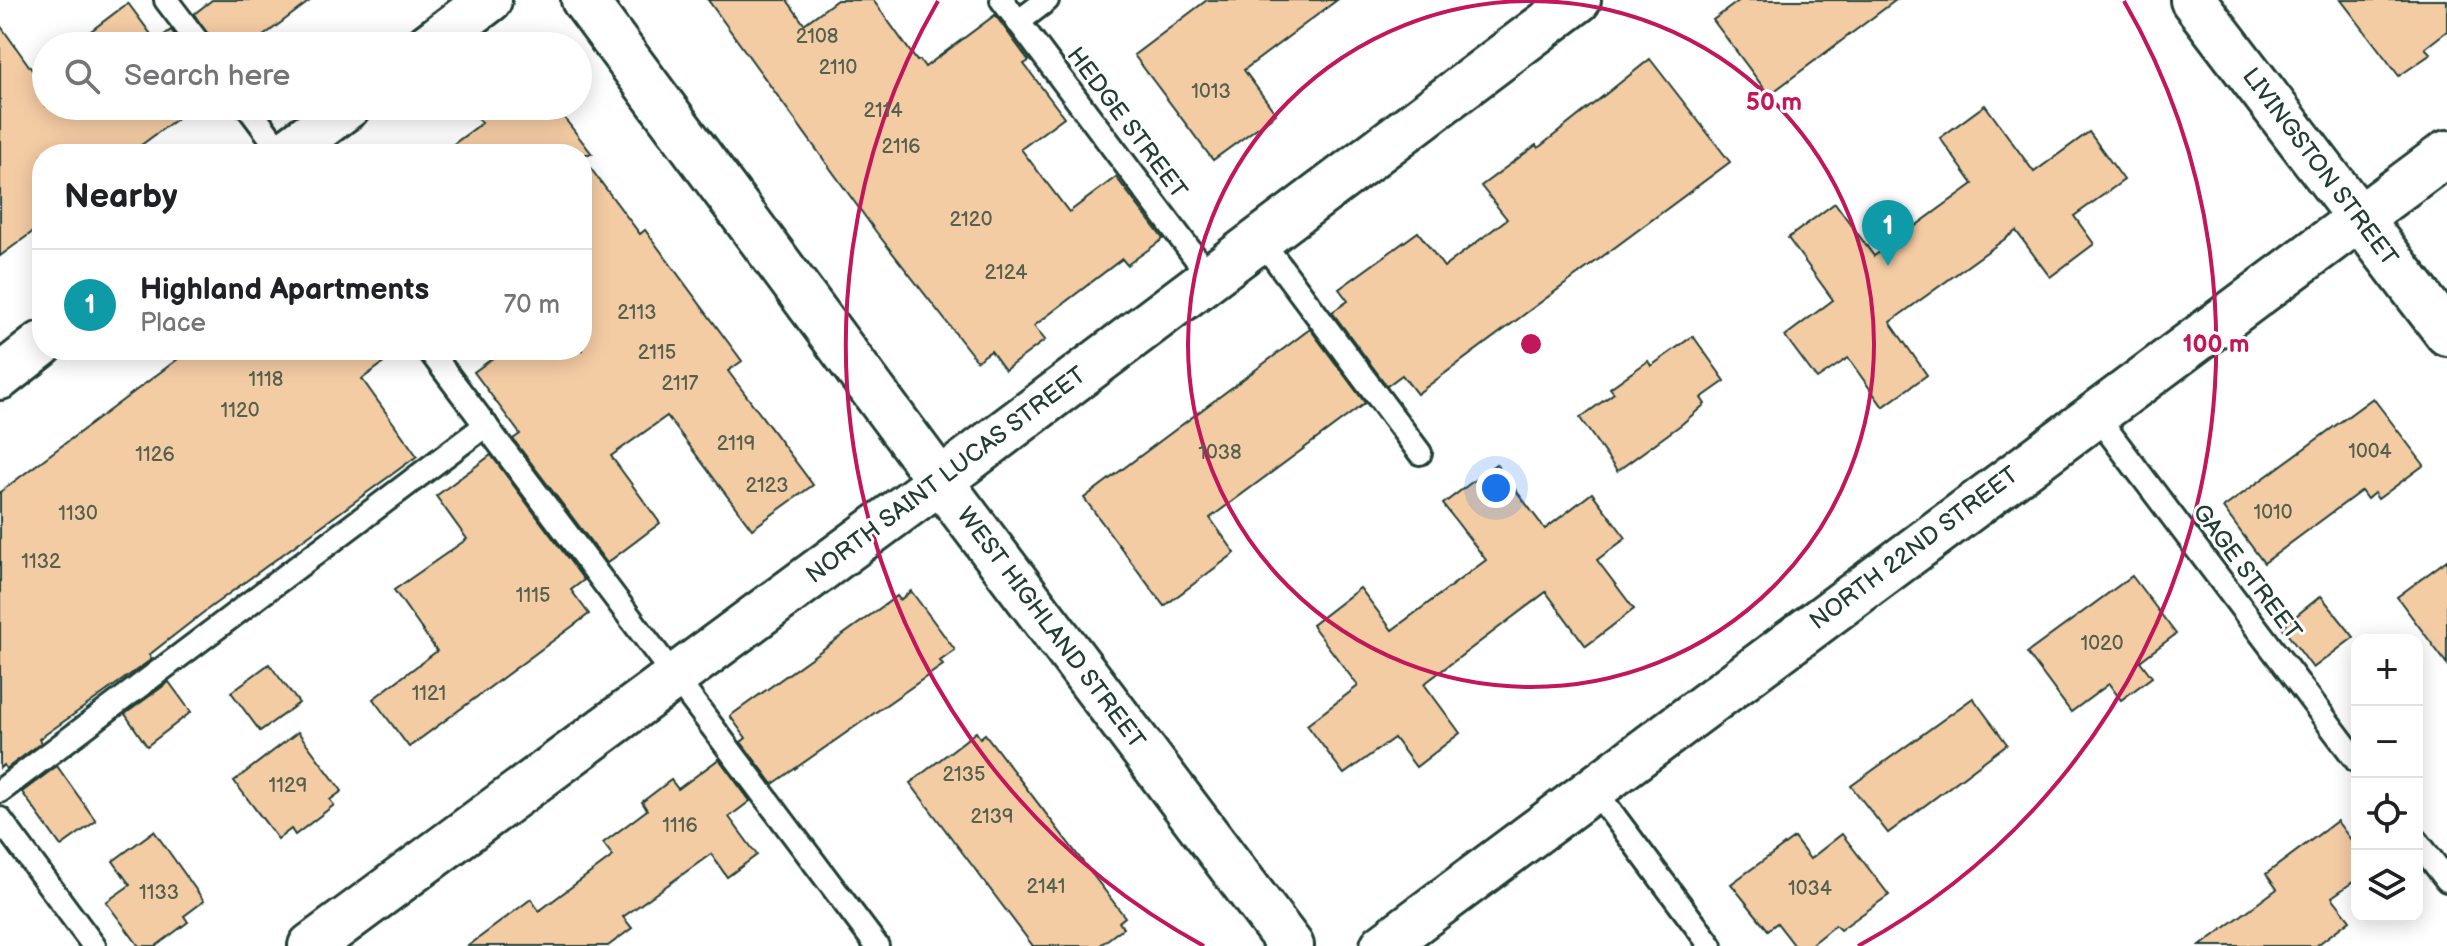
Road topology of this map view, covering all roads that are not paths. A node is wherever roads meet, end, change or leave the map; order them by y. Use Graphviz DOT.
graph roads {
  1 [pos="166,0"];
  2 [pos="489,0"];
  3 [pos="584,0"];
  4 [pos="1002,0"];
  5 [pos="1047,0"];
  6 [pos="1578,0"];
  7 [pos="2193,0"];
  8 [pos="1018,22"];
  9 [pos="190,32"];
  10 [pos="447,32"];
  11 [pos="258,120"];
  12 [pos="329,120"];
  13 [pos="276,144"];
  14 [pos="297,144"];
  15 [pos="2447,153"];
  16 [pos="2359,220"];
  17 [pos="1260,239"];
  18 [pos="1210,277"];
  19 [pos="2447,333"];
  20 [pos="32,352"];
  21 [pos="437,360"];
  22 [pos="0,377"];
  23 [pos="2095,414"];
  24 [pos="486,425"];
  25 [pos="1420,453"];
  26 [pos="940,481"];
  27 [pos="673,677"];
  28 [pos="2351,753"];
  29 [pos="1593,788"];
  30 [pos="0,791"];
  31 [pos="0,819"];
  32 [pos="2423,849"];
  33 [pos="2447,880"];
  34 [pos="94,946"];
  35 [pos="311,946"];
  36 [pos="877,946"];
  37 [pos="1291,946"];
  38 [pos="1383,946"];
  39 [pos="1711,946"];
  1 -- 9 [label="lane"];
  2 -- 10 [label="street"];
  3 -- 26 [label="street, WEST HIGHLAND STREET"];
  4 -- 8 [label="lane, HEDGE STREET"];
  5 -- 8 [label="lane"];
  6 -- 17 [label="street, NORTH SAINT LUCAS STREET"];
  7 -- 16 [label="street, LIVINGSTON STREET"];
  8 -- 18 [label="lane, HEDGE STREET"];
  11 -- 13 [label="lane"];
  12 -- 14 [label="street"];
  15 -- 16 [label="street, NORTH 22ND STREET"];
  16 -- 19 [label="street, LIVINGSTON STREET"];
  16 -- 23 [label="street, NORTH 22ND STREET"];
  17 -- 18 [label="street, NORTH SAINT LUCAS STREET"];
  17 -- 25 [label="lane"];
  18 -- 26 [label="street, NORTH SAINT LUCAS STREET"];
  20 -- 22 [label="street"];
  21 -- 24 [label="lane"];
  23 -- 28 [label="lane, GAGE STREET"];
  23 -- 29 [label="street, NORTH 22ND STREET"];
  24 -- 27 [label="lane"];
  24 -- 30 [label="lane"];
  26 -- 27 [label="street, NORTH SAINT LUCAS STREET"];
  26 -- 37 [label="street, WEST HIGHLAND STREET"];
  27 -- 35 [label="street, NORTH SAINT LUCAS STREET"];
  27 -- 36 [label="lane"];
  29 -- 38 [label="street, NORTH 22ND STREET"];
  29 -- 39 [label="lane"];
  31 -- 34 [label="lane"];
  32 -- 33 [label="lane"];
}
